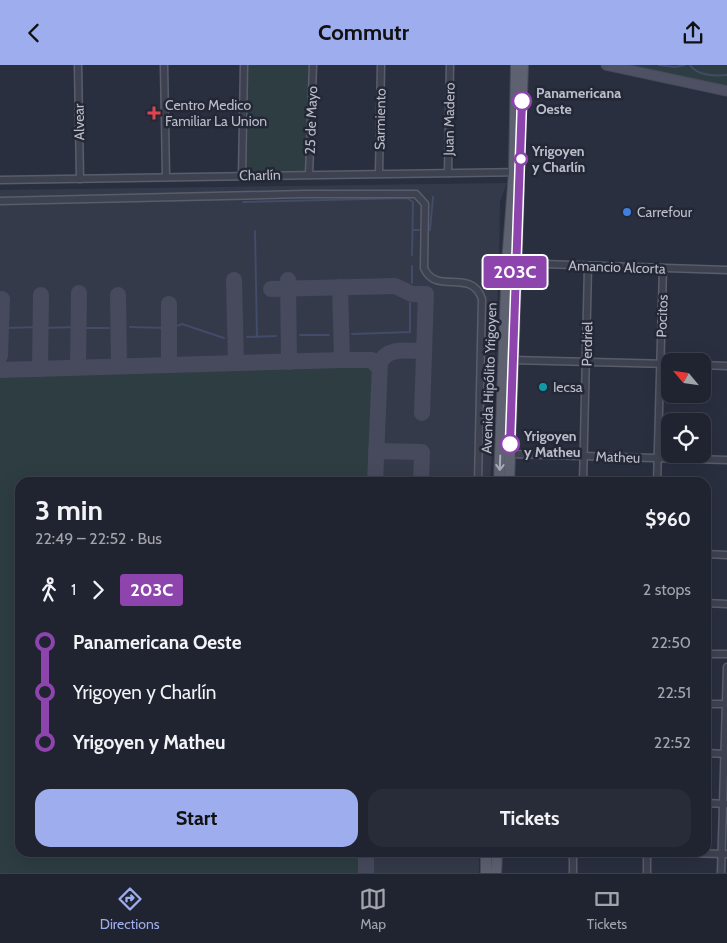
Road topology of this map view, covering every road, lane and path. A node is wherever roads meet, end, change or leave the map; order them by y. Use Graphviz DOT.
graph roads {
  1 [pos="78,65"];
  2 [pos="164,65"];
  3 [pos="244,65"];
  4 [pos="313,65"];
  5 [pos="380,65"];
  6 [pos="450,65"];
  7 [pos="516,65"];
  8 [pos="523,65"];
  9 [pos="606,65"];
  10 [pos="727,91"];
  11 [pos="517,172"];
  12 [pos="379,173"];
  13 [pos="448,173"];
  14 [pos="309,175"];
  15 [pos="242,176"];
  16 [pos="166,177"];
  17 [pos="80,179"];
  18 [pos="0,180"];
  19 [pos="0,201"];
  20 [pos="511,263"];
  21 [pos="588,266"];
  22 [pos="663,269"];
  23 [pos="727,270"];
  24 [pos="661,353"];
  25 [pos="512,360"];
  26 [pos="586,362"];
  27 [pos="661,364"];
  28 [pos="711,365"];
  29 [pos="727,366"];
  30 [pos="506,424"];
  31 [pos="510,454"];
  32 [pos="584,456"];
  33 [pos="658,458"];
  34 [pos="727,460"];
  35 [pos="478,477"];
  36 [pos="500,477"];
  37 [pos="509,477"];
  38 [pos="583,477"];
  39 [pos="657,477"];
  40 [pos="711,554"];
  41 [pos="727,555"];
  42 [pos="711,603"];
  43 [pos="727,603"];
  44 [pos="711,654"];
  45 [pos="727,655"];
  46 [pos="727,667"];
  47 [pos="711,704"];
  48 [pos="726,704"];
  49 [pos="711,753"];
  50 [pos="726,754"];
  51 [pos="711,803"];
  52 [pos="725,804"];
  53 [pos="711,854"];
  54 [pos="724,854"];
  55 [pos="486,857"];
  56 [pos="497,857"];
  57 [pos="573,857"];
  58 [pos="647,857"];
  59 [pos="486,873"];
  60 [pos="496,873"];
  61 [pos="573,873"];
  62 [pos="647,873"];
  63 [pos="721,873"];
  1 -- 17 [label="street, Alvear"];
  2 -- 16 [label="street"];
  3 -- 15 [label="street"];
  4 -- 14 [label="street, 25 de Mayo"];
  5 -- 12 [label="street, Sarmiento"];
  6 -- 13 [label="street, Juan Madero"];
  7 -- 11 [label="main road, Avenida Hipólito Yrigoyen"];
  8 -- 11 [label="main road, Avenida Hipólito Yrigoyen"];
  9 -- 10 [label="street"];
  11 -- 13 [label="street, Charlín"];
  11 -- 20 [label="main road, Avenida Hipólito Yrigoyen"];
  12 -- 13 [label="street, Charlín"];
  12 -- 14 [label="street, Charlín"];
  14 -- 15 [label="street, Charlín"];
  15 -- 16 [label="street, Charlín"];
  16 -- 17 [label="street, Charlín"];
  17 -- 18 [label="street, Charlín"];
  19 -- 35 [label="street"];
  20 -- 21 [label="street, Amancio Alcorta"];
  20 -- 25 [label="main road, Avenida Hipólito Yrigoyen"];
  20 -- 30 [label="main road, Avenida Hipólito Yrigoyen"];
  21 -- 22 [label="street, Amancio Alcorta"];
  21 -- 26 [label="street, Perdriel"];
  22 -- 23 [label="street, Amancio Alcorta"];
  22 -- 24 [label="street, Pocitos"];
  25 -- 26 [label="street"];
  25 -- 30 [label="main road, Avenida Hipólito Yrigoyen"];
  26 -- 27 [label="street"];
  26 -- 32 [label="street, Perdriel"];
  27 -- 33 [label="street, Pocitos"];
  28 -- 29 [label="street"];
  30 -- 31 [label="main road, Avenida Hipólito Yrigoyen"];
  30 -- 36 [label="main road, Avenida Hipólito Yrigoyen, one-way"];
  31 -- 32 [label="street, Matheu"];
  31 -- 37 [label="main road, Avenida Hipólito Yrigoyen"];
  32 -- 33 [label="street, Matheu"];
  32 -- 38 [label="street, Perdriel"];
  33 -- 34 [label="street, Matheu"];
  33 -- 39 [label="street, Pocitos"];
  40 -- 41 [label="street"];
  42 -- 43 [label="street"];
  44 -- 45 [label="street"];
  46 -- 48 [label="street"];
  47 -- 48 [label="street"];
  48 -- 50 [label="street"];
  49 -- 50 [label="street"];
  50 -- 52 [label="street"];
  51 -- 52 [label="street"];
  52 -- 54 [label="street"];
  53 -- 54 [label="street"];
  54 -- 63 [label="street"];
  55 -- 59 [label="main road"];
  56 -- 60 [label="main road"];
  57 -- 61 [label="street"];
  58 -- 62 [label="street"];
}
